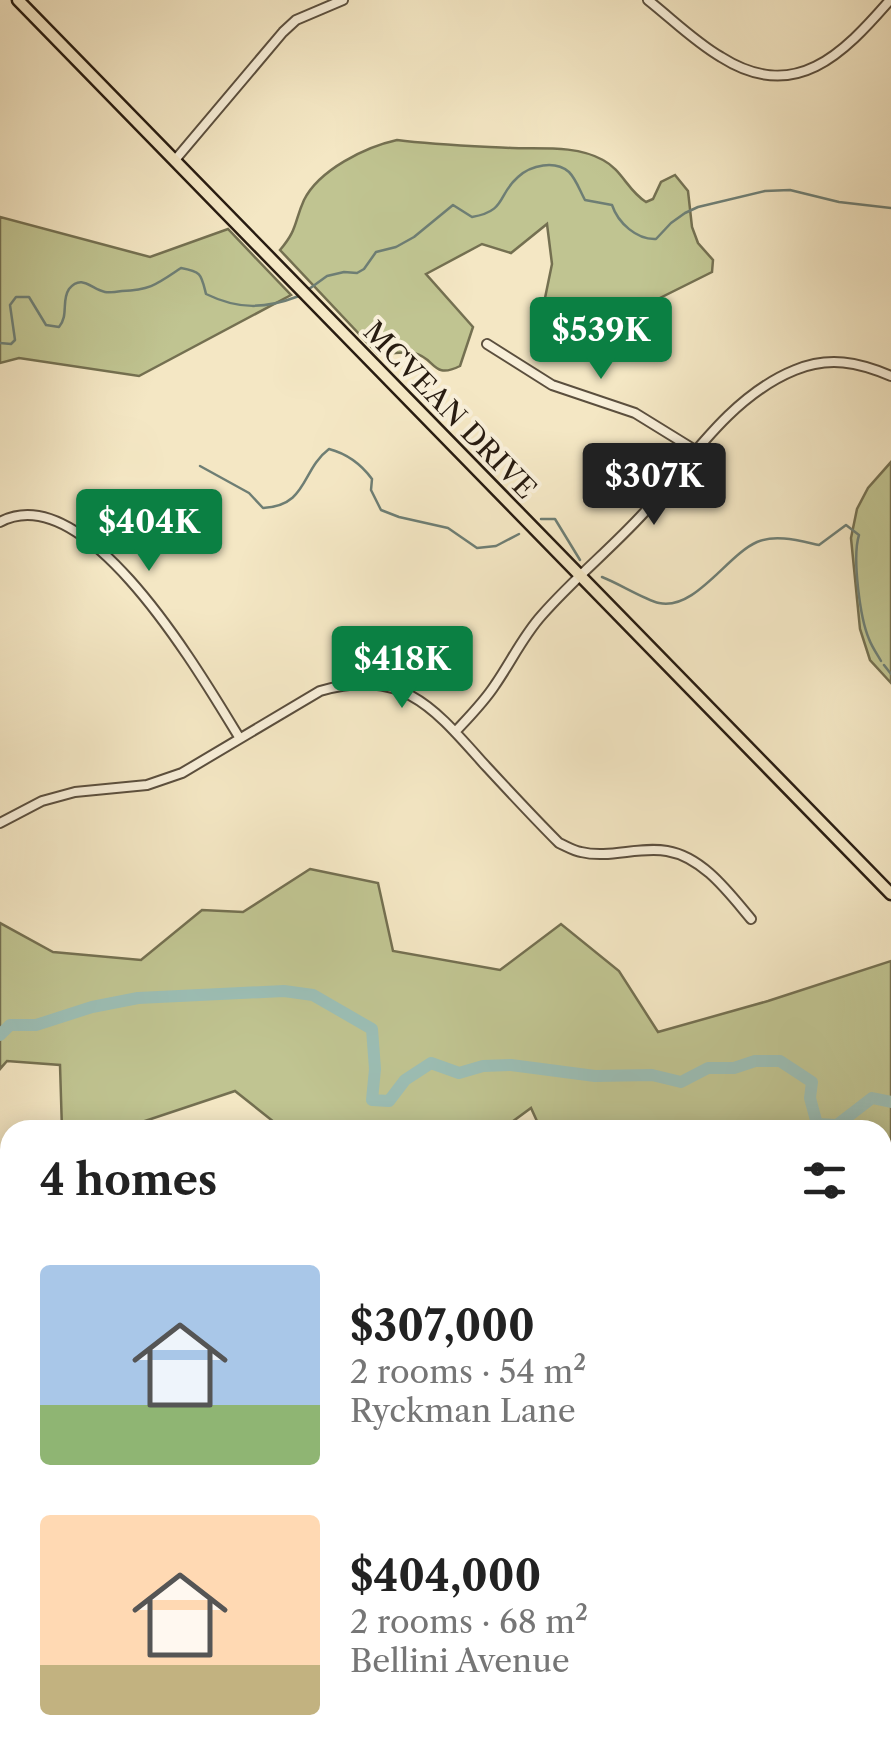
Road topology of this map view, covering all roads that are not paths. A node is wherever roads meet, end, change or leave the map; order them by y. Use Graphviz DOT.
graph roads {
  1 [pos="18,0"];
  2 [pos="343,0"];
  3 [pos="648,0"];
  4 [pos="890,0"];
  5 [pos="174,160"];
  6 [pos="487,344"];
  7 [pos="891,376"];
  8 [pos="695,450"];
  9 [pos="0,522"];
  10 [pos="580,574"];
  11 [pos="455,732"];
  12 [pos="238,738"];
  13 [pos="0,823"];
  14 [pos="891,894"];
  15 [pos="752,919"];
  1 -- 5 [label="main road, MCVEAN DRIVE"];
  2 -- 5 [label="street"];
  3 -- 4 [label="street"];
  5 -- 10 [label="main road, MCVEAN DRIVE"];
  6 -- 8 [label="street"];
  7 -- 8 [label="street"];
  8 -- 10 [label="street"];
  9 -- 12 [label="street"];
  10 -- 11 [label="street"];
  10 -- 14 [label="main road, MCVEAN DRIVE"];
  11 -- 12 [label="street"];
  11 -- 15 [label="street"];
  12 -- 13 [label="street"];
}
